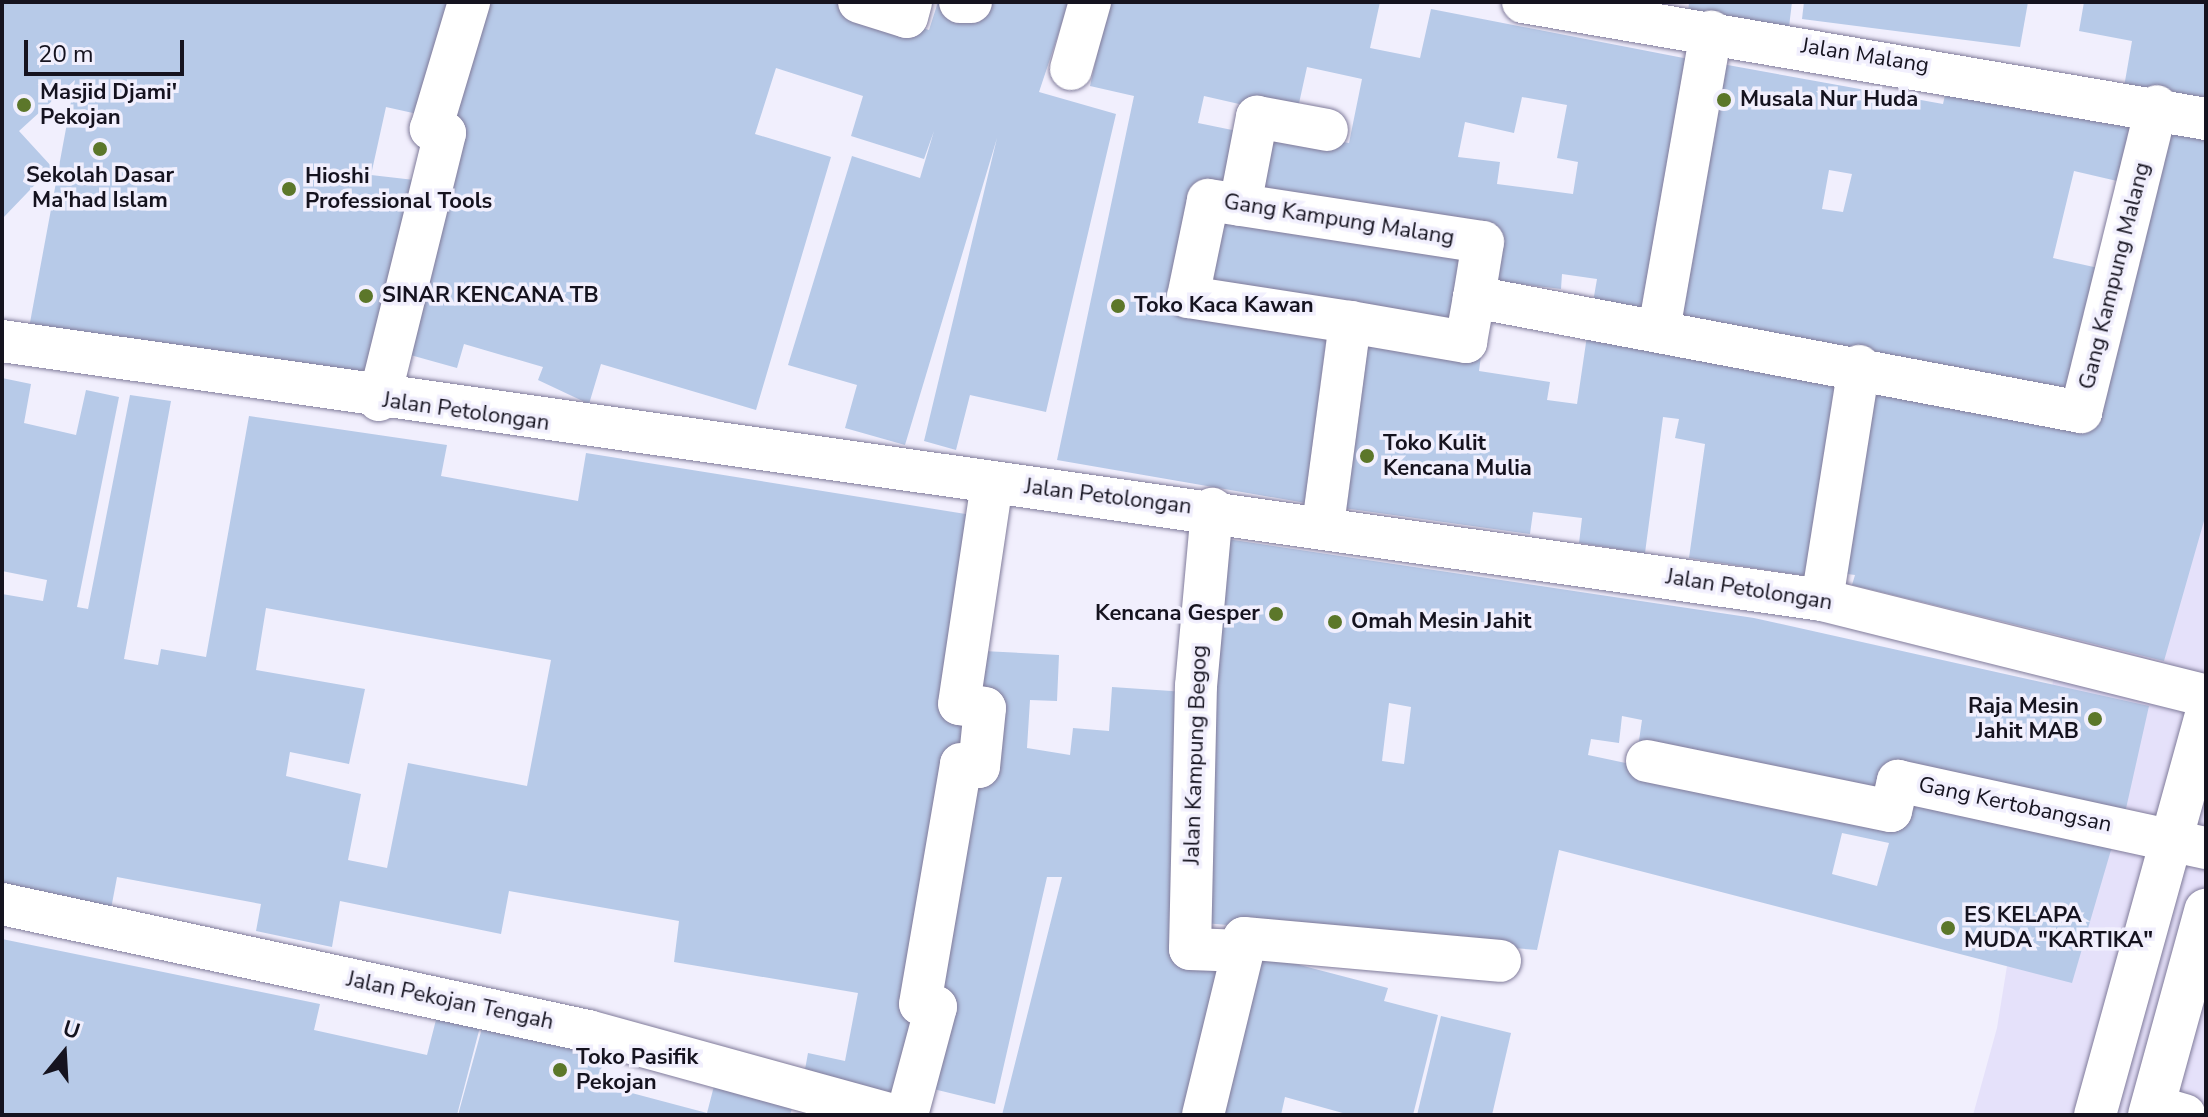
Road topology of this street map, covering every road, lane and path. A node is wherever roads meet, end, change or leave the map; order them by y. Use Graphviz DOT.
graph roads {
  1 [pos="469,2"];
  2 [pos="859,2"];
  3 [pos="911,2"];
  4 [pos="960,2"];
  5 [pos="971,2"];
  6 [pos="1090,2"];
  7 [pos="1523,2"];
  8 [pos="1711,32"];
  9 [pos="1071,69"];
  10 [pos="2157,106"];
  11 [pos="2206,119"];
  12 [pos="1327,130"];
  13 [pos="1240,205"];
  14 [pos="1474,297"];
  15 [pos="1350,322"];
  16 [pos="1659,330"];
  17 [pos="2,341"];
  18 [pos="1859,366"];
  19 [pos="379,400"];
  20 [pos="992,483"];
  21 [pos="1212,509"];
  22 [pos="1323,525"];
  23 [pos="1822,600"];
  24 [pos="2206,696"];
  25 [pos="2206,715"];
  26 [pos="1647,761"];
  27 [pos="2188,844"];
  28 [pos="2,904"];
  29 [pos="2206,911"];
  30 [pos="1243,951"];
  31 [pos="1500,961"];
  32 [pos="2163,1112"];
  33 [pos="894,1115"];
  34 [pos="907,1115"];
  35 [pos="1203,1115"];
  36 [pos="2095,1115"];
  1 -- 19 [label="street"];
  2 -- 3 [label="street"];
  4 -- 5 [label="street"];
  6 -- 9 [label="street"];
  7 -- 8 [label="street, Jalan Malang"];
  8 -- 10 [label="street, Jalan Malang"];
  8 -- 16 [label="street"];
  10 -- 11 [label="street, Jalan Malang"];
  10 -- 18 [label="street, Gang Kampung Malang"];
  12 -- 13 [label="street"];
  13 -- 14 [label="street, Gang Kampung Malang"];
  13 -- 15 [label="street, Gang Kampung Malang"];
  14 -- 15 [label="street, Gang Kampung Malang"];
  14 -- 16 [label="street, Gang Kampung Malang"];
  15 -- 22 [label="street"];
  16 -- 18 [label="street, Gang Kampung Malang"];
  17 -- 19 [label="street, Jalan Petolongan"];
  18 -- 23 [label="street"];
  19 -- 20 [label="street, Jalan Petolongan"];
  20 -- 21 [label="street, Jalan Petolongan"];
  20 -- 34 [label="street"];
  21 -- 22 [label="street, Jalan Petolongan"];
  21 -- 30 [label="street, Jalan Kampung Begog"];
  22 -- 23 [label="street, Jalan Petolongan"];
  23 -- 24 [label="street, Jalan Petolongan"];
  25 -- 27 [label="street"];
  26 -- 27 [label="street, Gang Kertobangsan"];
  27 -- 36 [label="street"];
  28 -- 33 [label="street, Jalan Pekojan Tengah"];
  29 -- 32 [label="main road"];
  30 -- 31 [label="street, Jalan Kampung Begog"];
  30 -- 35 [label="street"];
}
